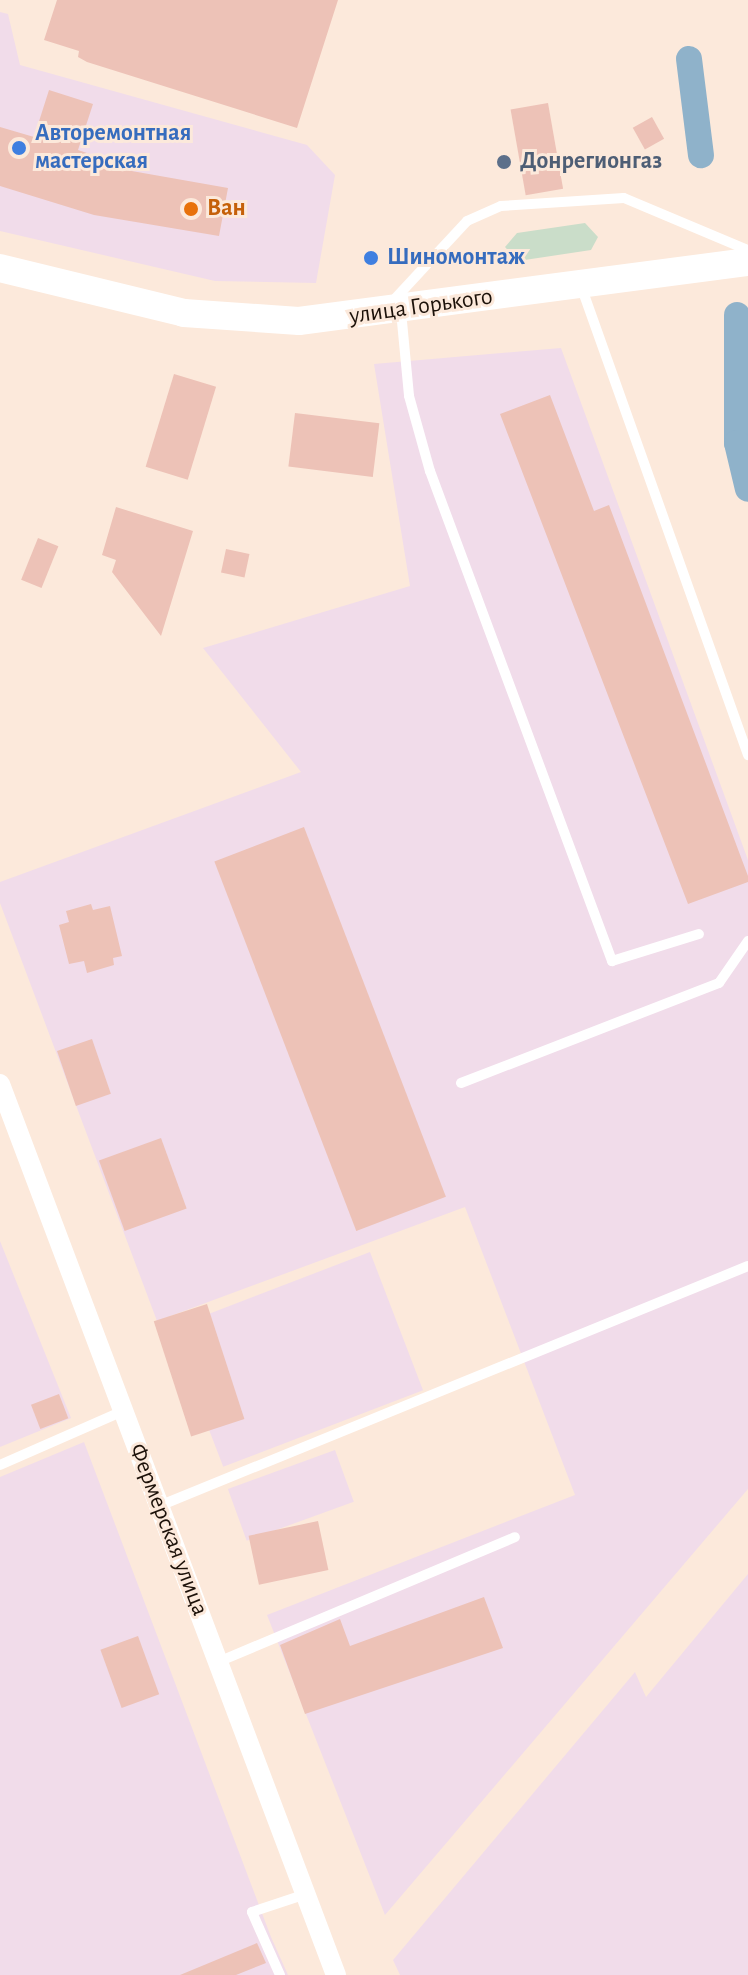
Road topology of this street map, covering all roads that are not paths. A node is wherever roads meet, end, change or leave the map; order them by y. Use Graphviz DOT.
graph roads {
  1 [pos="748,250"];
  2 [pos="748,262"];
  3 [pos="0,268"];
  4 [pos="581,286"];
  5 [pos="393,312"];
  6 [pos="748,755"];
  7 [pos="699,934"];
  8 [pos="748,941"];
  9 [pos="461,1083"];
  10 [pos="0,1084"];
  11 [pos="748,1266"];
  12 [pos="123,1411"];
  13 [pos="0,1465"];
  14 [pos="159,1506"];
  15 [pos="515,1537"];
  16 [pos="218,1662"];
  17 [pos="306,1894"];
  18 [pos="280,1975"];
  19 [pos="336,1975"];
  1 -- 5 [label="lane"];
  2 -- 4 [label="main road, улица Горького"];
  3 -- 5 [label="main road, улица Горького"];
  4 -- 5 [label="main road, улица Горького"];
  4 -- 6 [label="lane"];
  5 -- 7 [label="lane"];
  8 -- 9 [label="lane"];
  10 -- 12 [label="street, Фермерская улица"];
  11 -- 14 [label="lane"];
  12 -- 13 [label="lane"];
  12 -- 14 [label="street, Фермерская улица"];
  14 -- 16 [label="street, Фермерская улица"];
  15 -- 16 [label="lane"];
  16 -- 17 [label="street, Фермерская улица"];
  17 -- 18 [label="lane"];
  17 -- 19 [label="street, Фермерская улица"];
}
